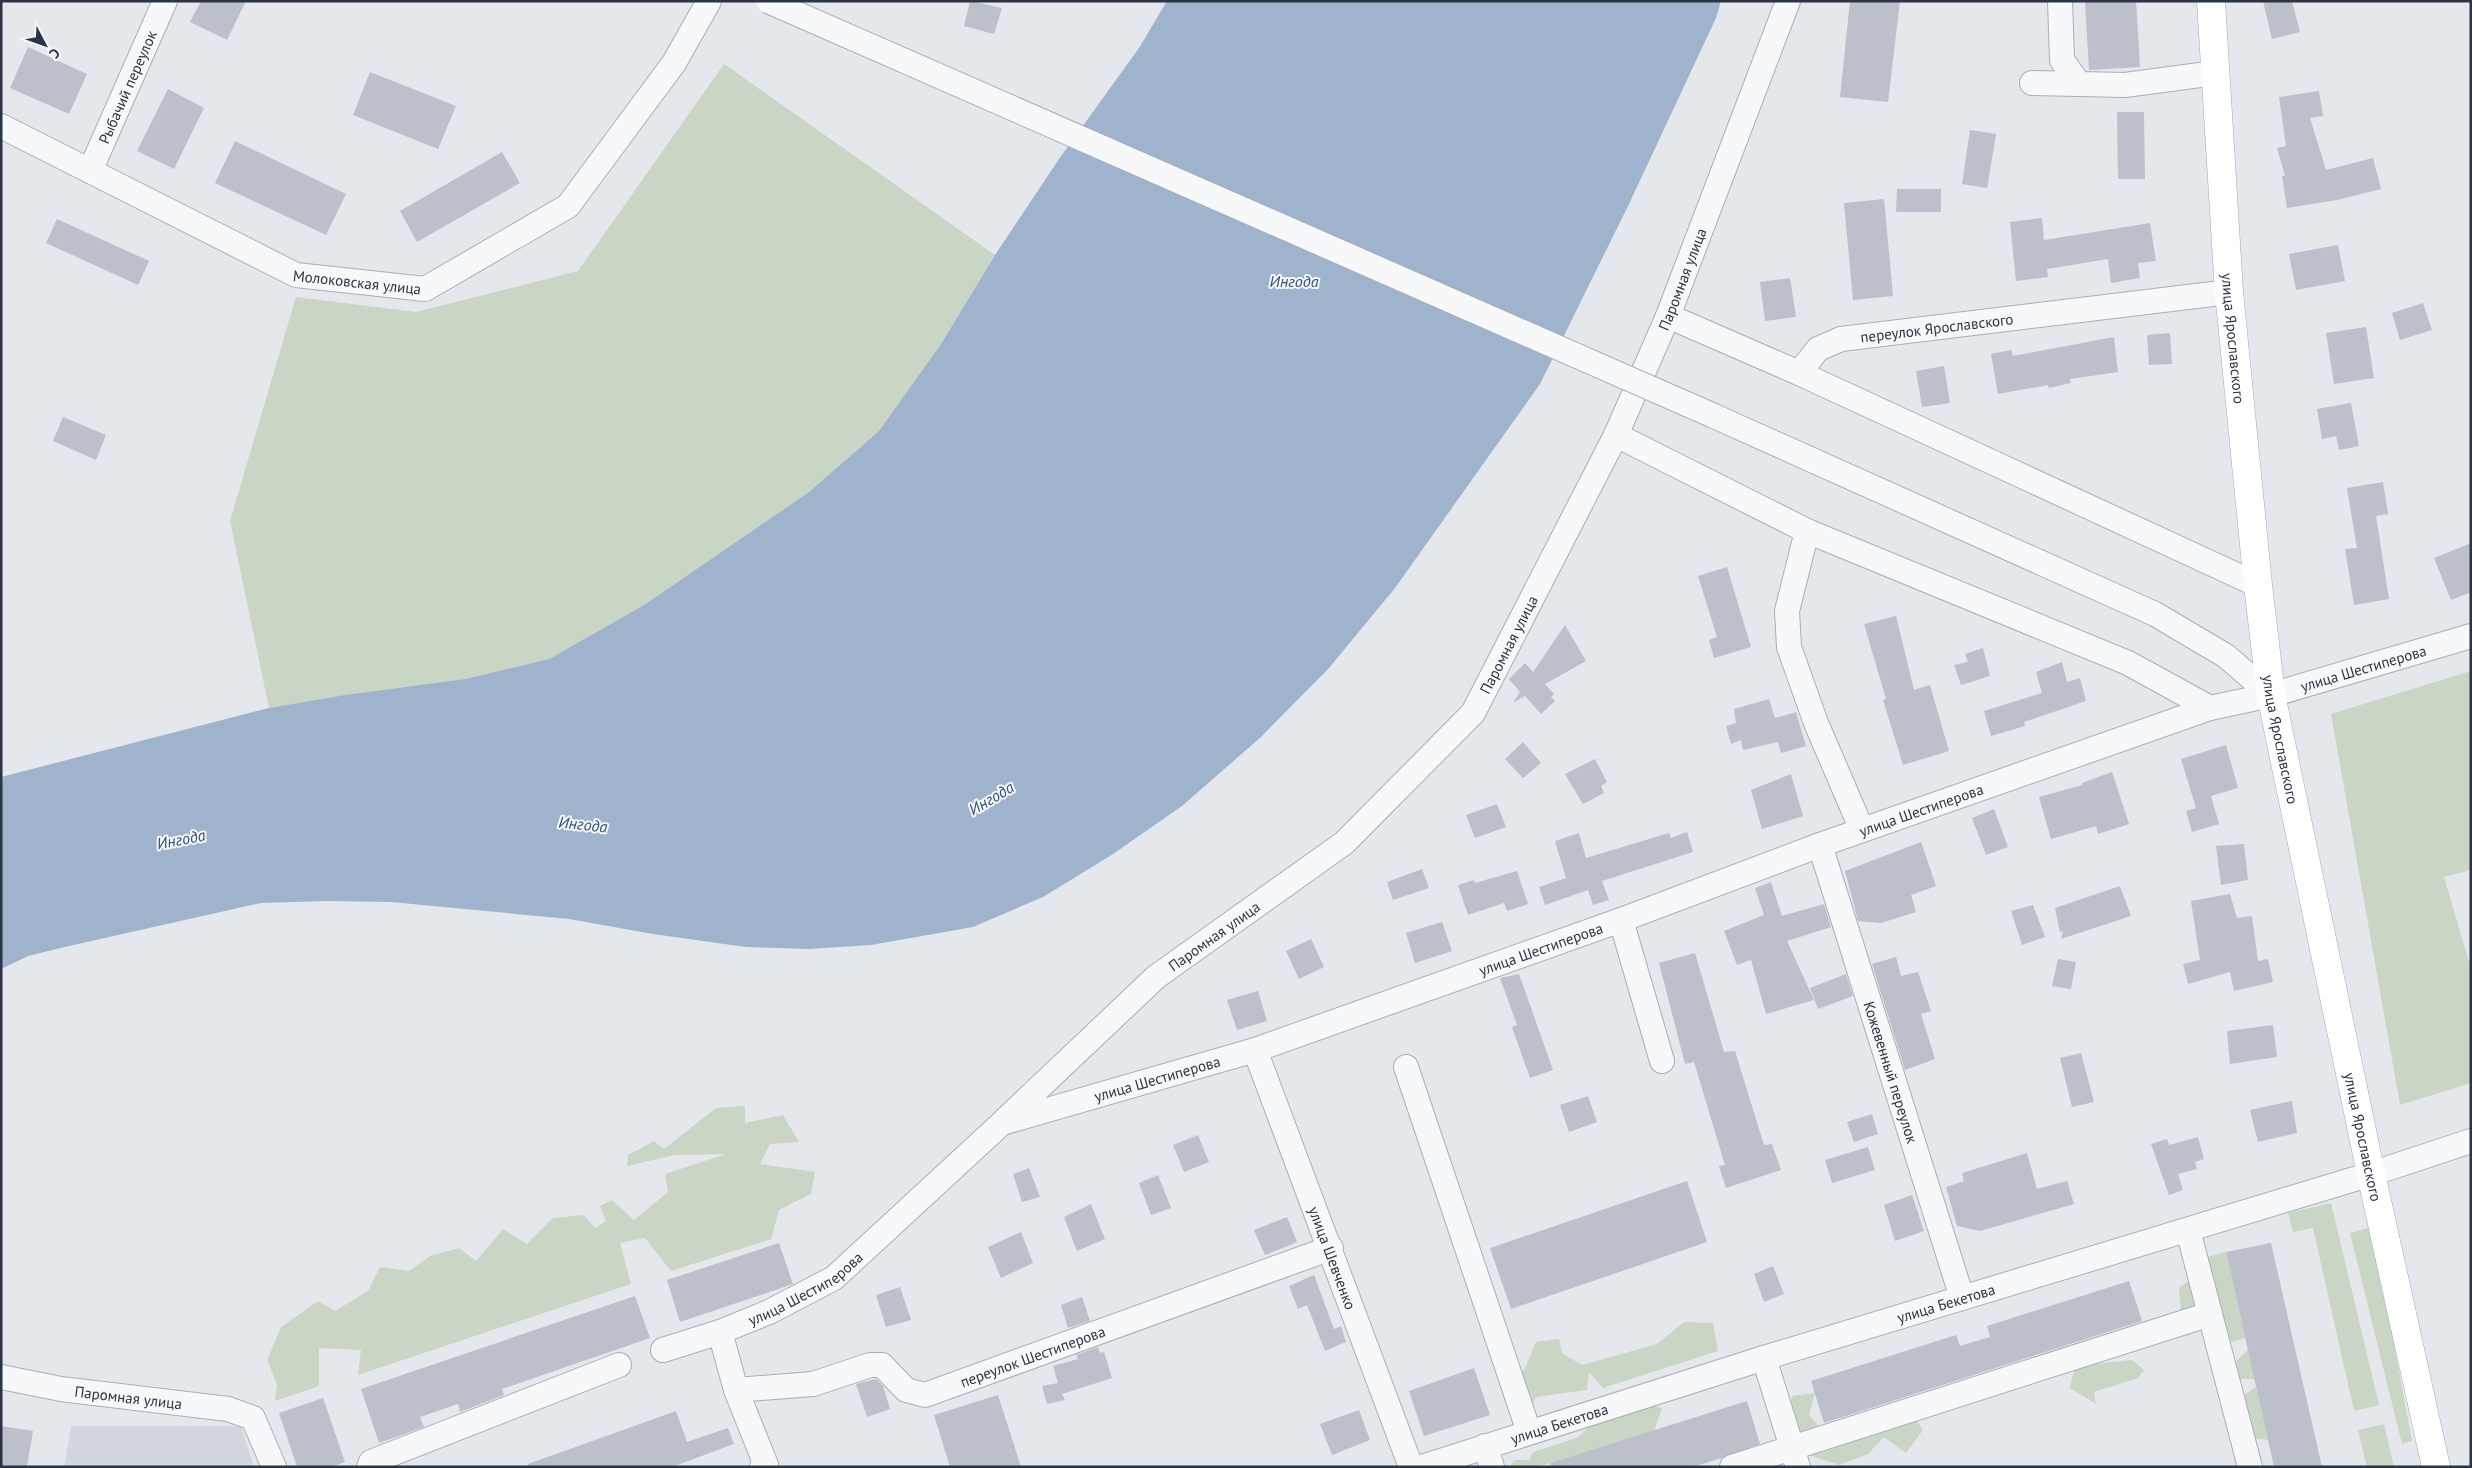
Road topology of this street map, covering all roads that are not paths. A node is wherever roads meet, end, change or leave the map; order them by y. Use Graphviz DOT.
graph roads {
  1 [pos="165,1"];
  2 [pos="709,1"];
  3 [pos="768,1"];
  4 [pos="1788,1"];
  5 [pos="2060,1"];
  6 [pos="2211,1"];
  7 [pos="2215,73"];
  8 [pos="2032,83"];
  9 [pos="2079,84"];
  10 [pos="1,126"];
  11 [pos="90,171"];
  12 [pos="2229,292"];
  13 [pos="1668,316"];
  14 [pos="1800,373"];
  15 [pos="1616,435"];
  16 [pos="1807,531"];
  17 [pos="2258,585"];
  18 [pos="2471,636"];
  19 [pos="2271,695"];
  20 [pos="2210,708"];
  21 [pos="1862,830"];
  22 [pos="1820,846"];
  23 [pos="1620,920"];
  24 [pos="1255,1050"];
  25 [pos="1662,1061"];
  26 [pos="1406,1067"];
  27 [pos="1002,1123"];
  28 [pos="2471,1141"];
  29 [pos="2372,1174"];
  30 [pos="2188,1230"];
  31 [pos="1330,1248"];
  32 [pos="1962,1298"];
  33 [pos="2210,1314"];
  34 [pos="720,1332"];
  35 [pos="663,1350"];
  36 [pos="1764,1358"];
  37 [pos="618,1365"];
  38 [pos="1,1377"];
  39 [pos="736,1390"];
  40 [pos="1529,1432"];
  41 [pos="1489,1457"];
  42 [pos="1795,1457"];
  43 [pos="765,1466"];
  44 [pos="274,1467"];
  45 [pos="369,1467"];
  46 [pos="1411,1467"];
  47 [pos="1422,1467"];
  48 [pos="1732,1467"];
  49 [pos="2250,1467"];
  50 [pos="2436,1467"];
  1 -- 11 [label="street, Рыбачий переулок"];
  2 -- 11 [label="street, Молоковская улица"];
  3 -- 19 [label="street, bridge"];
  4 -- 13 [label="street, Паромная улица"];
  5 -- 9 [label="street"];
  6 -- 7 [label="main road, улица Ярославского"];
  7 -- 9 [label="street"];
  7 -- 12 [label="main road, улица Ярославского"];
  8 -- 9 [label="street"];
  10 -- 11 [label="street, Молоковская улица"];
  12 -- 14 [label="street, переулок Ярославского"];
  12 -- 17 [label="main road, улица Ярославского"];
  13 -- 14 [label="street"];
  13 -- 15 [label="street, Паромная улица"];
  14 -- 17 [label="street"];
  15 -- 16 [label="street"];
  15 -- 27 [label="street, Паромная улица"];
  16 -- 20 [label="street"];
  16 -- 21 [label="street"];
  17 -- 19 [label="main road, улица Ярославского"];
  18 -- 19 [label="street, улица Шестиперова"];
  19 -- 20 [label="street, улица Шестиперова"];
  19 -- 29 [label="main road, улица Ярославского"];
  20 -- 21 [label="street, улица Шестиперова"];
  21 -- 22 [label="street, улица Шестиперова"];
  22 -- 23 [label="street, улица Шестиперова"];
  22 -- 32 [label="street, Кожевенный переулок"];
  23 -- 24 [label="street, улица Шестиперова"];
  23 -- 25 [label="street"];
  24 -- 27 [label="street, улица Шестиперова"];
  24 -- 31 [label="street, улица Шевченко"];
  26 -- 40 [label="street"];
  27 -- 34 [label="street, улица Шестиперова"];
  28 -- 29 [label="street, улица Бекетова"];
  29 -- 30 [label="street, улица Бекетова"];
  29 -- 50 [label="main road, улица Ярославского"];
  30 -- 32 [label="street, улица Бекетова"];
  30 -- 33 [label="street"];
  31 -- 39 [label="street, переулок Шестиперова"];
  31 -- 46 [label="street, улица Шевченко"];
  32 -- 36 [label="street, улица Бекетова"];
  33 -- 42 [label="street"];
  33 -- 49 [label="street"];
  34 -- 35 [label="street, улица Шестиперова"];
  34 -- 39 [label="street"];
  36 -- 40 [label="street, улица Бекетова"];
  36 -- 42 [label="street"];
  37 -- 45 [label="street"];
  38 -- 44 [label="street, Паромная улица"];
  39 -- 43 [label="street"];
  40 -- 41 [label="street, улица Бекетова"];
  41 -- 47 [label="street, улица Бекетова"];
  42 -- 48 [label="street"];
}
